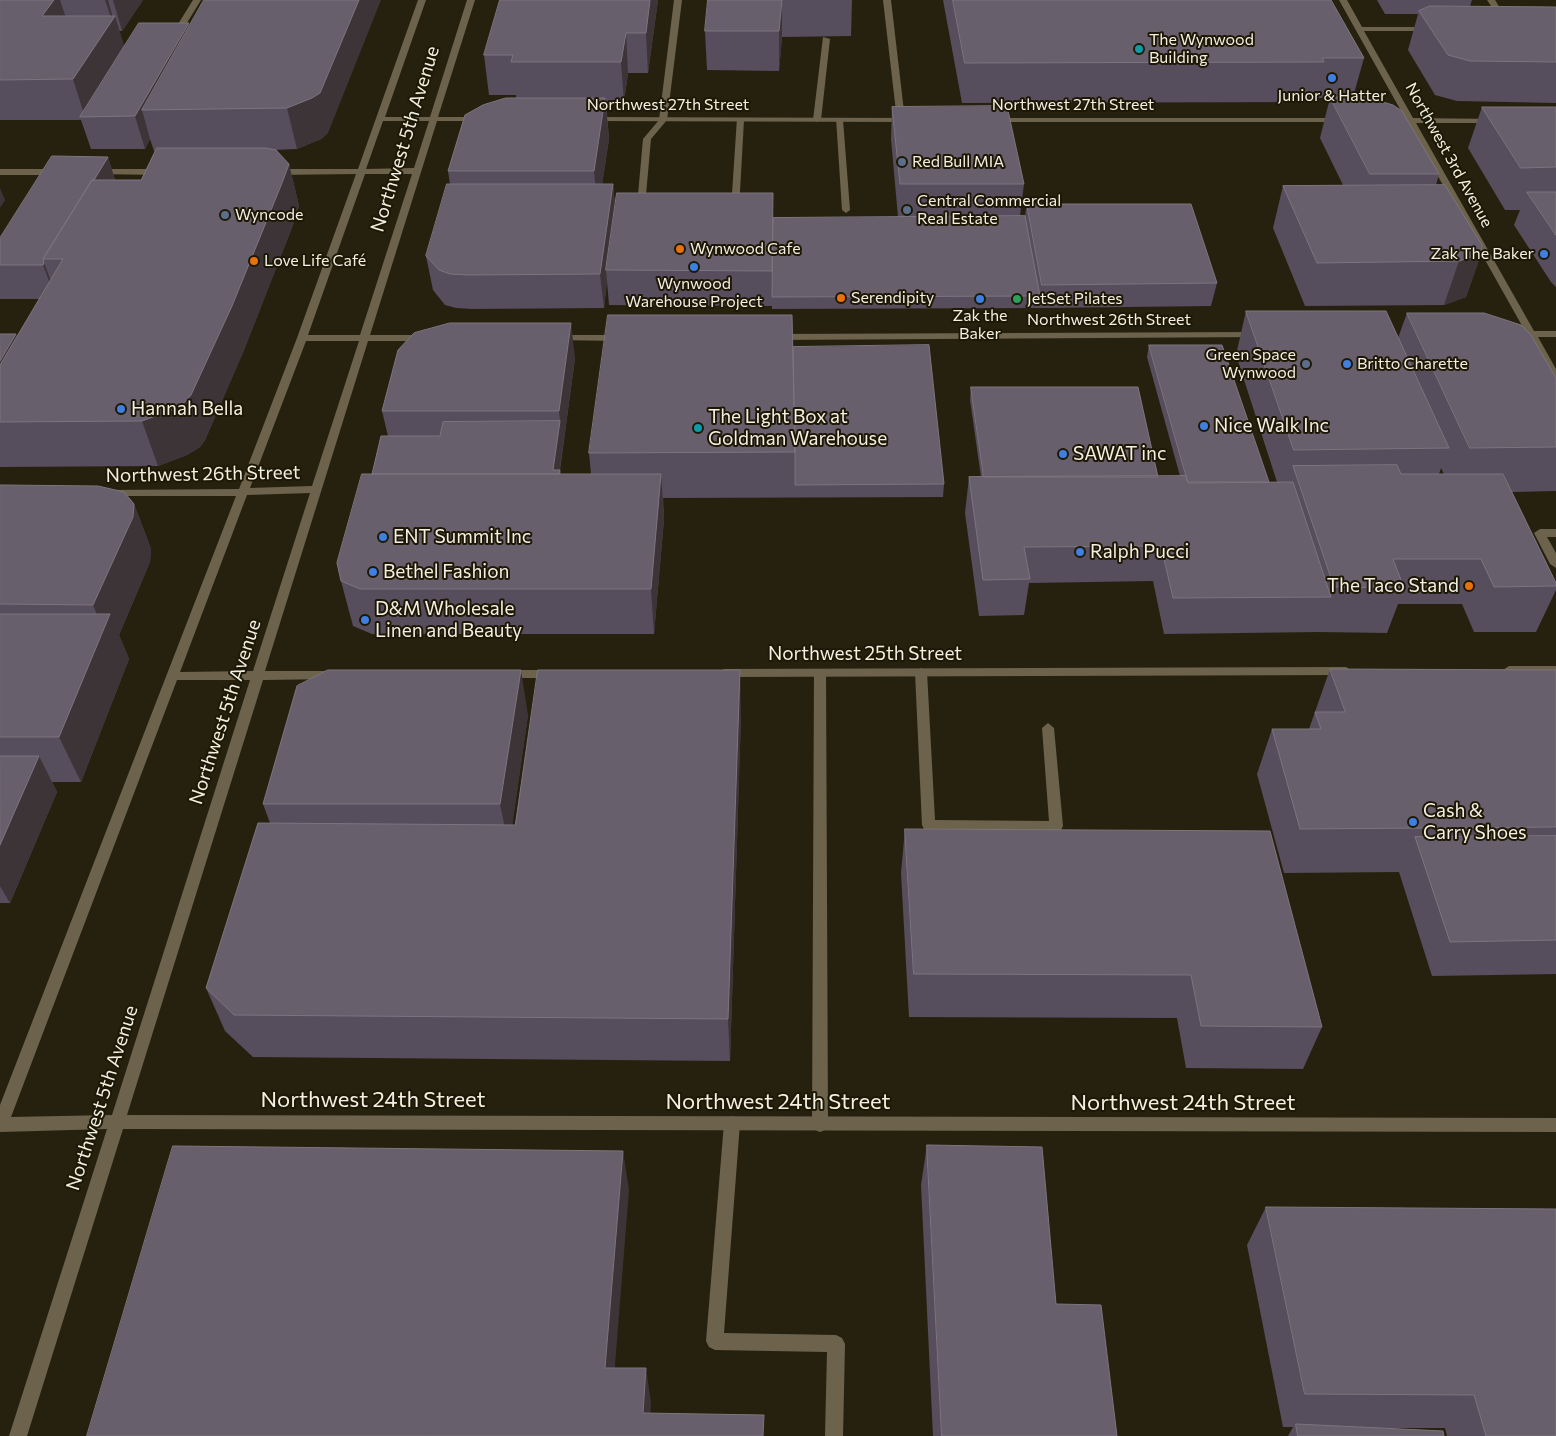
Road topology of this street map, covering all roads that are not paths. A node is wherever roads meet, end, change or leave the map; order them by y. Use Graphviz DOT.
graph roads {
  1 [pos="197,0"];
  2 [pos="422,0"];
  3 [pos="471,0"];
  4 [pos="678,0"];
  5 [pos="887,0"];
  6 [pos="1343,0"];
  7 [pos="1491,0"];
  8 [pos="1516,10"];
  9 [pos="179,29"];
  10 [pos="1360,29"];
  11 [pos="1439,29"];
  12 [pos="826,39"];
  13 [pos="381,119"];
  14 [pos="434,119"];
  15 [pos="489,119"];
  16 [pos="585,120"];
  17 [pos="663,120"];
  18 [pos="740,120"];
  19 [pos="817,120"];
  20 [pos="839,120"];
  21 [pos="901,120"];
  22 [pos="921,120"];
  23 [pos="980,120"];
  24 [pos="1354,120"];
  25 [pos="1383,120"];
  26 [pos="1412,120"];
  27 [pos="1508,121"];
  28 [pos="417,171"];
  29 [pos="0,172"];
  30 [pos="72,172"];
  31 [pos="92,172"];
  32 [pos="168,172"];
  33 [pos="265,172"];
  34 [pos="359,173"];
  35 [pos="641,206"];
  36 [pos="735,209"];
  37 [pos="846,210"];
  38 [pos="1506,334"];
  39 [pos="1531,334"];
  40 [pos="1556,334"];
  41 [pos="1271,335"];
  42 [pos="764,337"];
  43 [pos="302,338"];
  44 [pos="365,338"];
  45 [pos="435,338"];
  46 [pos="545,338"];
  47 [pos="634,338"];
  48 [pos="1556,378"];
  49 [pos="318,489"];
  50 [pos="244,492"];
  51 [pos="97,493"];
  52 [pos="1556,533"];
  53 [pos="1556,564"];
  54 [pos="1496,670"];
  55 [pos="1556,670"];
  56 [pos="1358,671"];
  57 [pos="921,672"];
  58 [pos="712,673"];
  59 [pos="820,673"];
  60 [pos="494,674"];
  61 [pos="564,674"];
  62 [pos="259,675"];
  63 [pos="346,675"];
  64 [pos="174,676"];
  65 [pos="1048,728"];
  66 [pos="116,1122"];
  67 [pos="732,1123"];
  68 [pos="0,1124"];
  69 [pos="820,1125"];
  70 [pos="1556,1125"];
  71 [pos="18,1436"];
  72 [pos="834,1436"];
  1 -- 9 [label="street"];
  2 -- 13 [label="street, Northwest 5th Avenue"];
  3 -- 14 [label="street, Northwest 5th Avenue"];
  4 -- 17 [label="street"];
  5 -- 21 [label="street"];
  6 -- 10 [label="street, Northwest 3rd Avenue"];
  7 -- 8 [label="street"];
  10 -- 11 [label="street"];
  10 -- 26 [label="street, Northwest 3rd Avenue"];
  12 -- 19 [label="street"];
  13 -- 14 [label="street"];
  13 -- 34 [label="street, Northwest 5th Avenue"];
  14 -- 15 [label="street"];
  14 -- 28 [label="street, Northwest 5th Avenue"];
  16 -- 17 [label="street, Northwest 27th Street"];
  17 -- 18 [label="street, Northwest 27th Street"];
  17 -- 35 [label="street"];
  18 -- 19 [label="street, Northwest 27th Street"];
  18 -- 36 [label="street"];
  19 -- 20 [label="street, Northwest 27th Street"];
  20 -- 21 [label="street, Northwest 27th Street"];
  20 -- 37 [label="street"];
  21 -- 22 [label="street, Northwest 27th Street"];
  23 -- 24 [label="street, Northwest 27th Street"];
  25 -- 26 [label="street"];
  26 -- 27 [label="street"];
  26 -- 39 [label="street, Northwest 3rd Avenue"];
  28 -- 34 [label="street"];
  28 -- 44 [label="street, Northwest 5th Avenue"];
  29 -- 30 [label="street"];
  31 -- 32 [label="street"];
  33 -- 34 [label="street"];
  34 -- 43 [label="street, Northwest 5th Avenue"];
  38 -- 39 [label="street"];
  39 -- 40 [label="street"];
  39 -- 48 [label="street, Northwest 3rd Avenue"];
  41 -- 42 [label="street, Northwest 26th Street"];
  43 -- 44 [label="street"];
  43 -- 50 [label="street, Northwest 5th Avenue"];
  44 -- 45 [label="street"];
  44 -- 49 [label="street, Northwest 5th Avenue"];
  46 -- 47 [label="street"];
  49 -- 50 [label="street, Northwest 26th Street"];
  49 -- 62 [label="street, Northwest 5th Avenue"];
  50 -- 51 [label="street, Northwest 26th Street"];
  50 -- 64 [label="street, Northwest 5th Avenue"];
  52 -- 53 [label="street"];
  54 -- 55 [label="street"];
  56 -- 57 [label="street, Northwest 25th Street"];
  57 -- 59 [label="street, Northwest 25th Street"];
  57 -- 65 [label="street"];
  58 -- 59 [label="street, Northwest 25th Street"];
  59 -- 69 [label="street"];
  60 -- 61 [label="street"];
  62 -- 63 [label="street"];
  62 -- 64 [label="street"];
  62 -- 66 [label="street, Northwest 5th Avenue"];
  64 -- 68 [label="street, Northwest 5th Avenue"];
  66 -- 67 [label="street, Northwest 24th Street"];
  66 -- 68 [label="street, Northwest 24th Street"];
  66 -- 71 [label="street, Northwest 5th Avenue"];
  67 -- 69 [label="street, Northwest 24th Street"];
  67 -- 72 [label="street"];
  69 -- 70 [label="street, Northwest 24th Street"];
}
